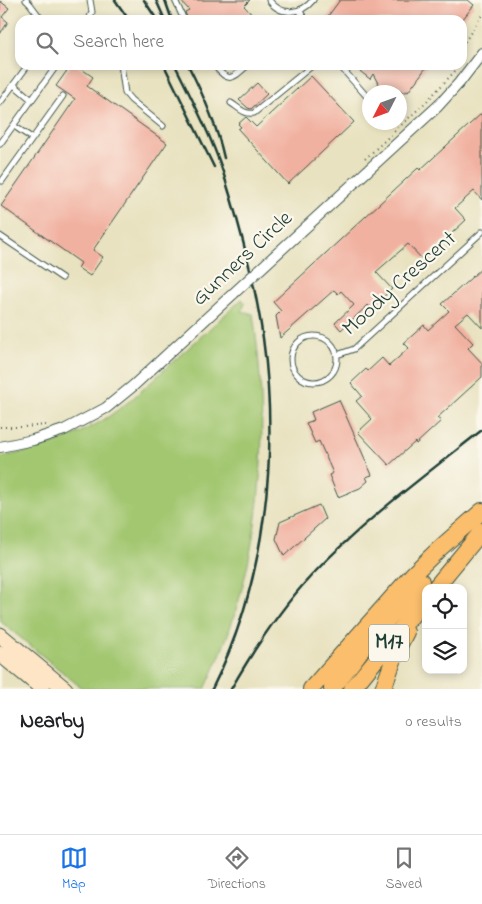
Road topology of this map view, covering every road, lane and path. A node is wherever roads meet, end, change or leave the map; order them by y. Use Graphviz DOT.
graph roads {
  1 [pos="26,0"];
  2 [pos="90,0"];
  3 [pos="175,0"];
  4 [pos="269,0"];
  5 [pos="313,0"];
  6 [pos="300,11"];
  7 [pos="290,12"];
  8 [pos="38,15"];
  9 [pos="91,15"];
  10 [pos="182,15"];
  11 [pos="289,15"];
  12 [pos="302,15"];
  13 [pos="482,15"];
  14 [pos="467,38"];
  15 [pos="482,53"];
  16 [pos="24,70"];
  17 [pos="53,70"];
  18 [pos="122,70"];
  19 [pos="218,70"];
  20 [pos="242,70"];
  21 [pos="308,70"];
  22 [pos="343,70"];
  23 [pos="456,70"];
  24 [pos="14,84"];
  25 [pos="362,91"];
  26 [pos="64,96"];
  27 [pos="32,100"];
  28 [pos="0,103"];
  29 [pos="231,103"];
  30 [pos="14,126"];
  31 [pos="163,126"];
  32 [pos="32,138"];
  33 [pos="0,144"];
  34 [pos="365,159"];
  35 [pos="2,181"];
  36 [pos="482,232"];
  37 [pos="0,236"];
  38 [pos="62,278"];
  39 [pos="337,355"];
  40 [pos="49,425"];
  41 [pos="0,427"];
  42 [pos="0,447"];
  43 [pos="482,511"];
  44 [pos="482,531"];
  45 [pos="437,584"];
  46 [pos="422,602"];
  47 [pos="422,606"];
  48 [pos="0,635"];
  49 [pos="0,654"];
  50 [pos="43,689"];
  51 [pos="65,689"];
  52 [pos="311,689"];
  53 [pos="332,689"];
  54 [pos="352,689"];
  55 [pos="383,689"];
  1 -- 8 [label="lane"];
  2 -- 9 [label="lane"];
  3 -- 10 [label="lane"];
  4 -- 7 [label="lane"];
  5 -- 6 [label="lane"];
  6 -- 7 [label="lane"];
  6 -- 12 [label="lane"];
  7 -- 11 [label="lane"];
  13 -- 14 [label="path"];
  15 -- 42 [label="street, Gunners Circle, bridge"];
  16 -- 24 [label="lane"];
  17 -- 27 [label="lane"];
  18 -- 31 [label="lane"];
  19 -- 20 [label="lane"];
  21 -- 29 [label="lane"];
  22 -- 25 [label="lane"];
  23 -- 34 [label="path"];
  24 -- 27 [label="lane"];
  24 -- 28 [label="lane"];
  26 -- 32 [label="lane"];
  27 -- 30 [label="lane"];
  30 -- 32 [label="lane"];
  30 -- 33 [label="lane"];
  32 -- 35 [label="lane"];
  36 -- 39 [label="lane, Moody Crescent"];
  37 -- 38 [label="lane"];
  39 -- 39 [label="lane"];
  40 -- 41 [label="path"];
  43 -- 52 [label="main road"];
  43 -- 53 [label="main road, M17"];
  44 -- 45 [label="main road, M17"];
  46 -- 54 [label="main road, M17"];
  47 -- 55 [label="main road"];
  48 -- 51 [label="main road"];
  49 -- 50 [label="main road"];
}
